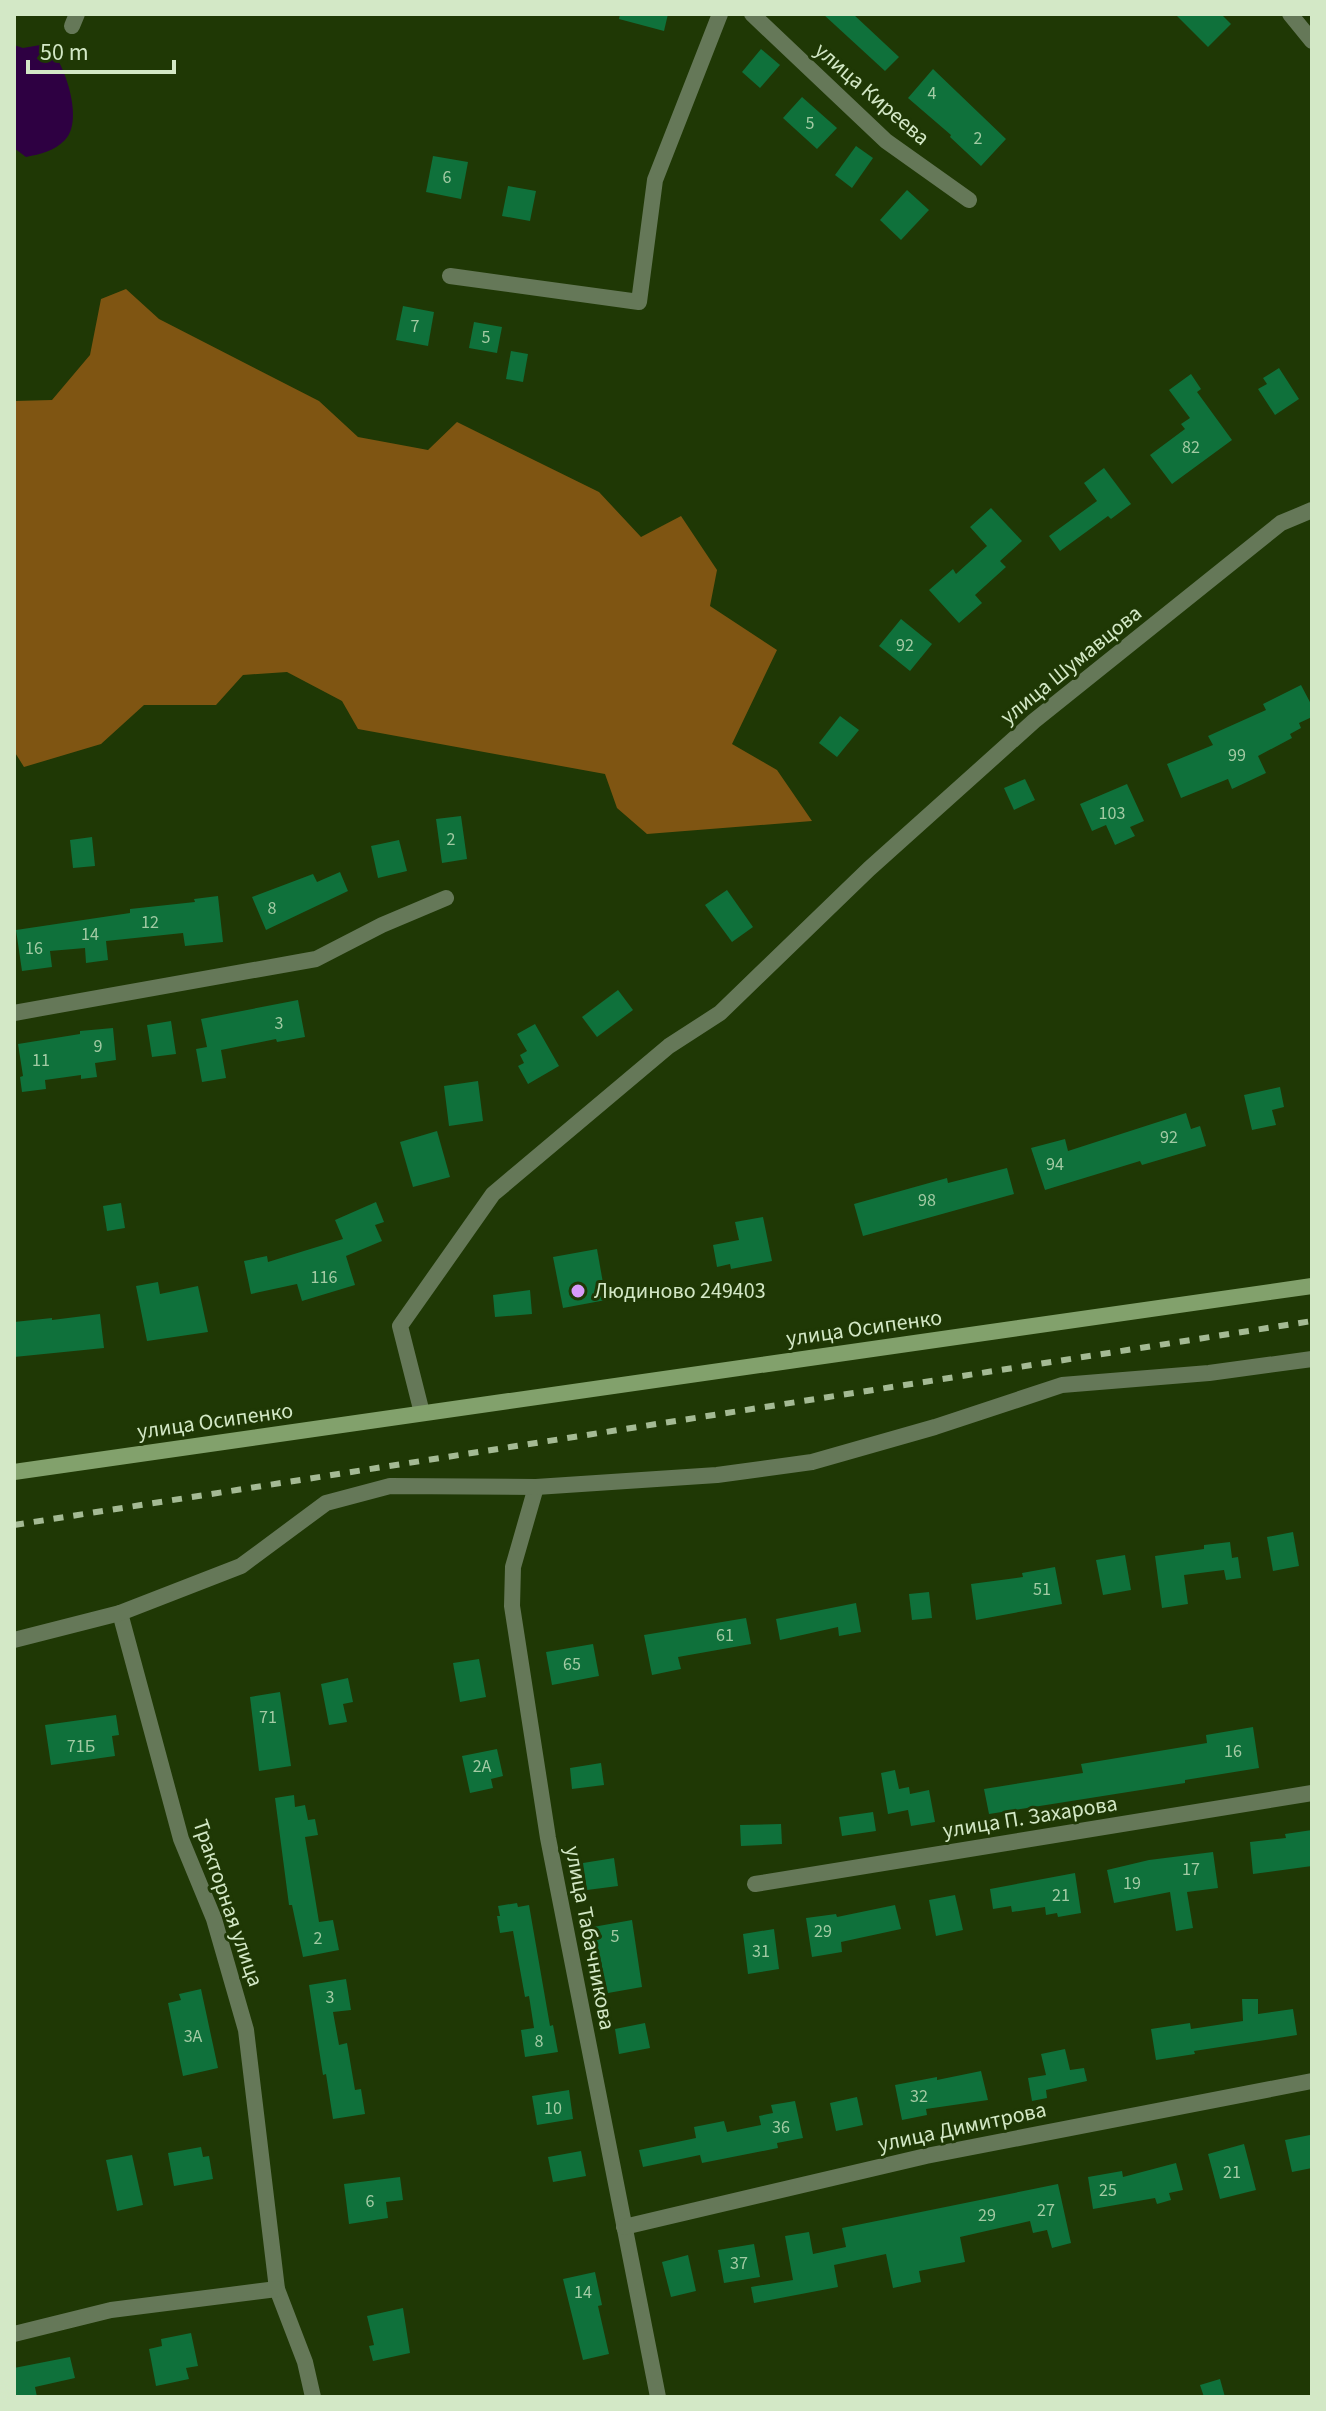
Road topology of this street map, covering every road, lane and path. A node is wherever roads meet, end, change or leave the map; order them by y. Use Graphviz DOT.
graph roads {
  1 [pos="720,14"];
  2 [pos="752,14"];
  3 [pos="1290,14"];
  4 [pos="1312,41"];
  5 [pos="969,200"];
  6 [pos="450,276"];
  7 [pos="1312,510"];
  8 [pos="446,898"];
  9 [pos="14,1013"];
  10 [pos="1312,1286"];
  11 [pos="1312,1359"];
  12 [pos="422,1413"];
  13 [pos="14,1472"];
  14 [pos="536,1487"];
  15 [pos="120,1613"];
  16 [pos="14,1640"];
  17 [pos="1312,1793"];
  18 [pos="755,1884"];
  19 [pos="1312,2081"];
  20 [pos="624,2227"];
  21 [pos="277,2289"];
  22 [pos="14,2334"];
  23 [pos="313,2397"];
  24 [pos="658,2397"];
  1 -- 6 [label="street"];
  2 -- 5 [label="street, улица Киреева"];
  3 -- 4 [label="street"];
  7 -- 12 [label="street, улица Шумавцова"];
  8 -- 9 [label="street"];
  10 -- 12 [label="street, улица Осипенко"];
  11 -- 14 [label="street"];
  12 -- 13 [label="street, улица Осипенко"];
  14 -- 15 [label="street"];
  14 -- 20 [label="street, улица Табачникова"];
  15 -- 16 [label="street"];
  15 -- 21 [label="street, Тракторная улица"];
  17 -- 18 [label="street, улица П. Захарова"];
  19 -- 20 [label="street, улица Димитрова"];
  20 -- 24 [label="street, улица Табачникова"];
  21 -- 22 [label="street"];
  21 -- 23 [label="street, Тракторная улица"];
}
